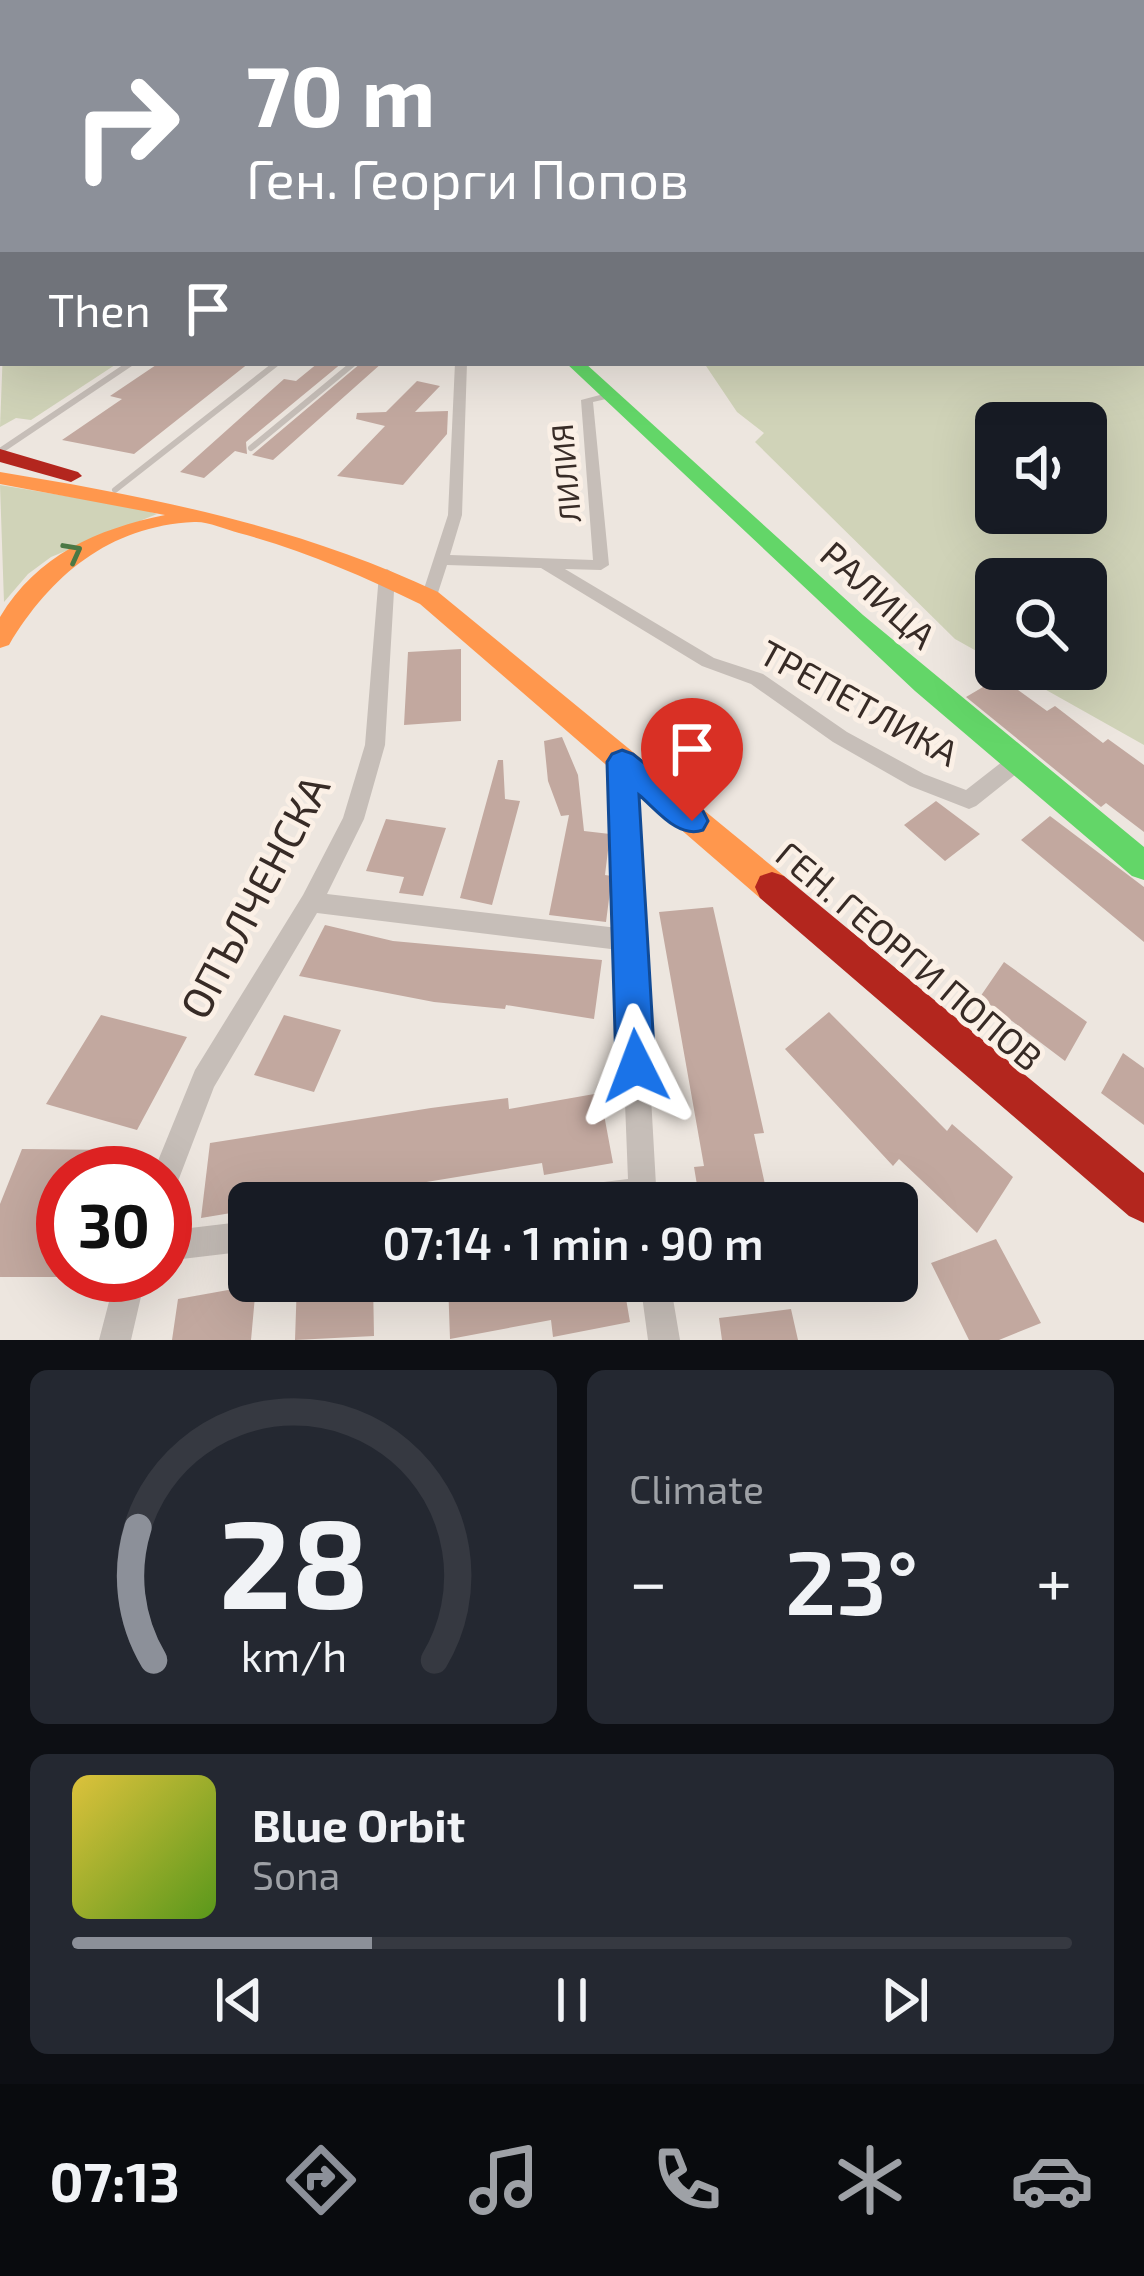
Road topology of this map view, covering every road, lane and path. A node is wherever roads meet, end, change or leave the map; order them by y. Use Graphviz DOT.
graph roads {
  1 [pos="127,366"];
  2 [pos="273,366"];
  3 [pos="350,366"];
  4 [pos="461,366"];
  5 [pos="578,366"];
  6 [pos="611,394"];
  7 [pos="251,448"];
  8 [pos="6,456"];
  9 [pos="0,478"];
  10 [pos="115,490"];
  11 [pos="201,515"];
  12 [pos="441,560"];
  13 [pos="544,563"];
  14 [pos="602,565"];
  15 [pos="387,574"];
  16 [pos="429,598"];
  17 [pos="0,639"];
  18 [pos="622,762"];
  19 [pos="1014,764"];
  20 [pos="1144,866"];
  21 [pos="311,902"];
  22 [pos="630,940"];
  23 [pos="178,1146"];
  24 [pos="642,1182"];
  25 [pos="1144,1201"];
  26 [pos="228,1238"];
  27 [pos="192,1243"];
  28 [pos="124,1302"];
  29 [pos="659,1302"];
  30 [pos="115,1340"];
  31 [pos="664,1340"];
  1 -- 8 [label="lane"];
  2 -- 10 [label="lane"];
  3 -- 7 [label="lane"];
  4 -- 12 [label="street"];
  5 -- 6 [label="street, РАЛИЦА"];
  6 -- 14 [label="street, ЛИЛИЯ"];
  6 -- 19 [label="street, РАЛИЦА"];
  8 -- 10 [label="street"];
  9 -- 11 [label="street"];
  10 -- 11 [label="street"];
  11 -- 15 [label="street, ГЕН. ГЕОРГИ ПОПОВ"];
  17 -- 11 [label="street, one-way"];
  12 -- 13 [label="street, ТРЕПЕТЛИКА"];
  12 -- 16 [label="street"];
  13 -- 14 [label="street, ТРЕПЕТЛИКА"];
  13 -- 19 [label="street, ТРЕПЕТЛИКА"];
  15 -- 16 [label="street, ГЕН. ГЕОРГИ ПОПОВ"];
  15 -- 21 [label="street, ОПЪЛЧЕНСКА"];
  16 -- 18 [label="street, ГЕН. ГЕОРГИ ПОПОВ"];
  18 -- 22 [label="street"];
  18 -- 25 [label="street, ГЕН. ГЕОРГИ ПОПОВ"];
  19 -- 20 [label="street, РАЛИЦА"];
  21 -- 22 [label="street"];
  21 -- 23 [label="street, ОПЪЛЧЕНСКА"];
  22 -- 24 [label="street"];
  26 -- 27 [label="street"];
  28 -- 30 [label="street"];
  29 -- 31 [label="street"];
}
